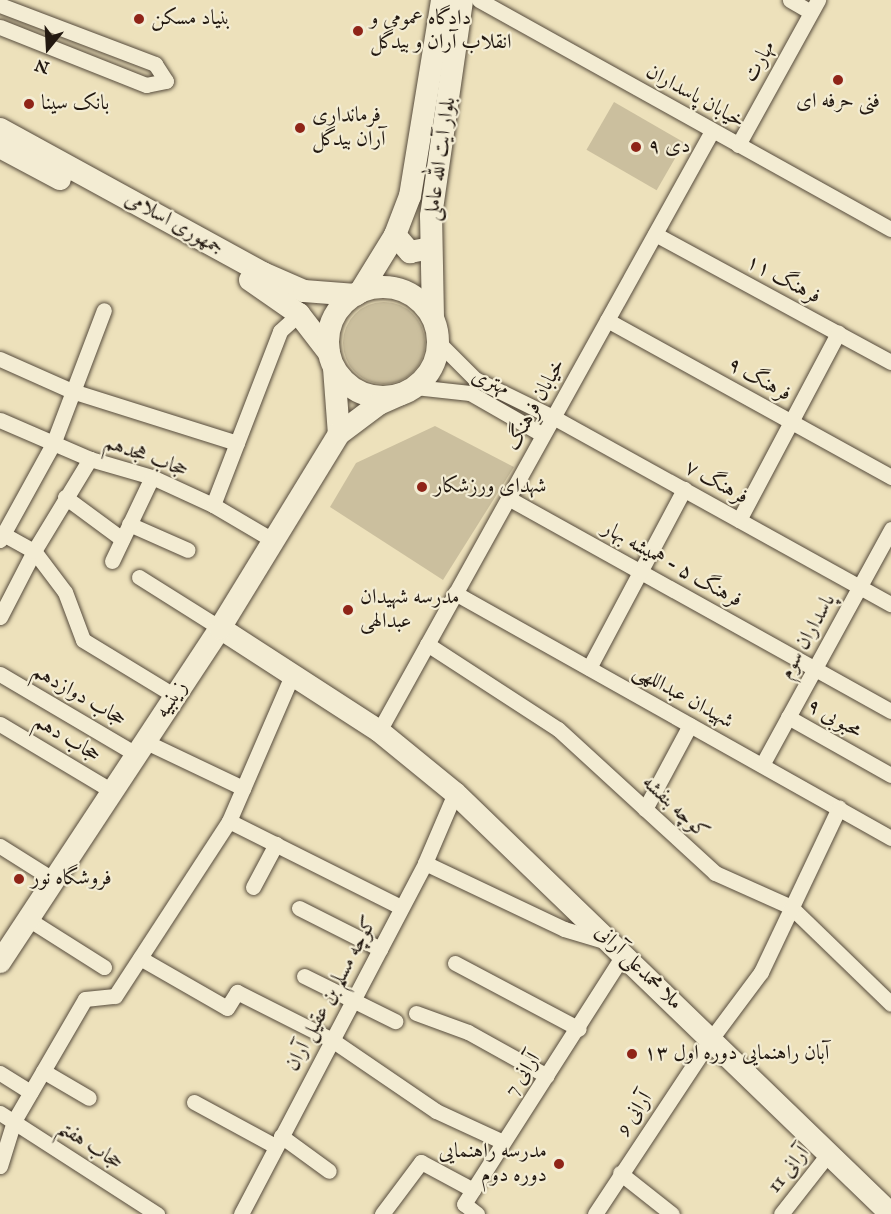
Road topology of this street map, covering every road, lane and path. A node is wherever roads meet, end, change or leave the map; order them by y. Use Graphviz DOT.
graph roads {
  1 [pos="442,0"];
  2 [pos="462,0"];
  3 [pos="479,0"];
  4 [pos="790,0"];
  5 [pos="495,4"];
  6 [pos="0,5"];
  7 [pos="815,6"];
  8 [pos="0,27"];
  9 [pos="0,129"];
  10 [pos="712,131"];
  11 [pos="738,145"];
  12 [pos="0,147"];
  13 [pos="891,229"];
  14 [pos="655,234"];
  15 [pos="395,235"];
  16 [pos="431,248"];
  17 [pos="358,294"];
  18 [pos="104,310"];
  19 [pos="299,314"];
  20 [pos="433,318"];
  21 [pos="607,320"];
  22 [pos="838,333"];
  23 [pos="438,342"];
  24 [pos="0,359"];
  25 [pos="332,360"];
  26 [pos="891,362"];
  27 [pos="72,391"];
  28 [pos="408,391"];
  29 [pos="553,417"];
  30 [pos="0,420"];
  31 [pos="791,422"];
  32 [pos="339,435"];
  33 [pos="543,435"];
  34 [pos="237,442"];
  35 [pos="53,444"];
  36 [pos="90,459"];
  37 [pos="152,477"];
  38 [pos="891,477"];
  39 [pos="684,489"];
  40 [pos="65,497"];
  41 [pos="508,498"];
  42 [pos="213,505"];
  43 [pos="739,520"];
  44 [pos="129,524"];
  45 [pos="891,529"];
  46 [pos="2,537"];
  47 [pos="122,539"];
  48 [pos="274,541"];
  49 [pos="188,550"];
  50 [pos="34,551"];
  51 [pos="112,561"];
  52 [pos="642,572"];
  53 [pos="139,577"];
  54 [pos="860,586"];
  55 [pos="455,593"];
  56 [pos="891,604"];
  57 [pos="0,617"];
  58 [pos="220,628"];
  59 [pos="427,644"];
  60 [pos="590,668"];
  61 [pos="814,669"];
  62 [pos="0,674"];
  63 [pos="293,674"];
  64 [pos="175,696"];
  65 [pos="891,711"];
  66 [pos="788,717"];
  67 [pos="0,724"];
  68 [pos="690,725"];
  69 [pos="378,731"];
  70 [pos="140,747"];
  71 [pos="762,765"];
  72 [pos="891,775"];
  73 [pos="243,788"];
  74 [pos="112,791"];
  75 [pos="455,793"];
  76 [pos="839,808"];
  77 [pos="645,809"];
  78 [pos="229,821"];
  79 [pos="891,838"];
  80 [pos="276,844"];
  81 [pos="0,846"];
  82 [pos="425,863"];
  83 [pos="54,880"];
  84 [pos="253,887"];
  85 [pos="401,907"];
  86 [pos="791,907"];
  87 [pos="299,908"];
  88 [pos="28,919"];
  89 [pos="380,949"];
  90 [pos="618,949"];
  91 [pos="140,958"];
  92 [pos="0,962"];
  93 [pos="455,963"];
  94 [pos="104,967"];
  95 [pos="304,976"];
  96 [pos="353,999"];
  97 [pos="891,1005"];
  98 [pos="416,1013"];
  99 [pos="395,1021"];
  100 [pos="579,1029"];
  101 [pos="711,1039"];
  102 [pos="332,1040"];
  103 [pos="43,1071"];
  104 [pos="0,1073"];
  105 [pos="547,1076"];
  106 [pos="31,1092"];
  107 [pos="89,1098"];
  108 [pos="194,1102"];
  109 [pos="0,1113"];
  110 [pos="14,1121"];
  111 [pos="278,1141"];
  112 [pos="503,1142"];
  113 [pos="829,1153"];
  114 [pos="0,1166"];
  115 [pos="329,1171"];
  116 [pos="620,1173"];
  117 [pos="473,1190"];
  118 [pos="157,1214"];
  119 [pos="241,1214"];
  120 [pos="382,1214"];
  121 [pos="477,1214"];
  122 [pos="595,1214"];
  123 [pos="672,1214"];
  124 [pos="781,1214"];
  125 [pos="891,1214"];
  1 -- 15 [label="main road, بلوار آیت‌ الله عاملی"];
  2 -- 16 [label="main road, بلوار آیت‌ الله عاملی"];
  3 -- 5 [label="street, خیابان پاسداران"];
  4 -- 7 [label="street"];
  5 -- 10 [label="street, خیابان پاسداران"];
  6 -- 8 [label="street"];
  7 -- 11 [label="street, مهارت"];
  9 -- 17 [label="main road, جمهوری اسلامی"];
  10 -- 11 [label="street, خیابان پاسداران"];
  10 -- 14 [label="street, خیابان فرهنگ"];
  11 -- 13 [label="street, خیابان پاسداران"];
  12 -- 19 [label="main road, جمهوری اسلامی"];
  14 -- 21 [label="street, خیابان فرهنگ"];
  14 -- 22 [label="street, فرهنگ ۱۱"];
  15 -- 16 [label="main road"];
  15 -- 17 [label="main road, بلوار آیت‌ الله عاملی"];
  16 -- 20 [label="main road, بلوار آیت‌ الله عاملی"];
  17 -- 20 [label="main road"];
  17 -- 25 [label="main road"];
  18 -- 27 [label="street"];
  19 -- 25 [label="main road, جمهوری اسلامی"];
  19 -- 34 [label="street"];
  20 -- 23 [label="main road"];
  21 -- 29 [label="street, خیابان فرهنگ"];
  21 -- 31 [label="street, فرهنگ ۹"];
  22 -- 26 [label="street, فرهنگ ۱۱"];
  22 -- 31 [label="street"];
  23 -- 28 [label="main road"];
  23 -- 29 [label="street, مهتری"];
  24 -- 27 [label="street"];
  25 -- 28 [label="main road"];
  25 -- 32 [label="main road"];
  27 -- 34 [label="street"];
  27 -- 35 [label="street"];
  28 -- 32 [label="main road, زینبیه"];
  28 -- 33 [label="street, مهتری"];
  29 -- 33 [label="street, خیابان فرهنگ"];
  29 -- 39 [label="street, فرهنگ ۷"];
  30 -- 35 [label="street, حجاب هجدهم"];
  31 -- 38 [label="street, فرهنگ ۹"];
  31 -- 43 [label="street"];
  32 -- 48 [label="main road, زینبیه"];
  33 -- 41 [label="street, خیابان فرهنگ"];
  34 -- 42 [label="street"];
  35 -- 36 [label="street, حجاب هجدهم"];
  35 -- 46 [label="street"];
  36 -- 37 [label="street, حجاب هجدهم"];
  36 -- 40 [label="street"];
  37 -- 42 [label="street, حجاب هجدهم"];
  37 -- 44 [label="street"];
  39 -- 43 [label="street, فرهنگ ۷"];
  39 -- 52 [label="street"];
  40 -- 47 [label="street"];
  40 -- 50 [label="street"];
  41 -- 52 [label="street, فرهنگ ۵ - همیشه بهار"];
  41 -- 55 [label="street, خیابان فرهنگ"];
  42 -- 48 [label="street, حجاب هجدهم"];
  43 -- 54 [label="street, فرهنگ ۷"];
  44 -- 47 [label="street"];
  44 -- 49 [label="street"];
  45 -- 54 [label="street, پاسداران سوم"];
  46 -- 50 [label="street"];
  47 -- 51 [label="street"];
  48 -- 58 [label="main road, زینبیه"];
  50 -- 57 [label="street"];
  50 -- 64 [label="street"];
  52 -- 60 [label="street"];
  52 -- 61 [label="street, فرهنگ ۵ - همیشه بهار"];
  53 -- 58 [label="street"];
  54 -- 56 [label="street, فرهنگ ۷"];
  54 -- 61 [label="street, پاسداران سوم"];
  55 -- 59 [label="street, خیابان فرهنگ"];
  55 -- 60 [label="street, شهیدان عبداللهی"];
  58 -- 63 [label="main road, ملا محمدعلی آرانی"];
  58 -- 64 [label="main road, زینبیه"];
  59 -- 69 [label="street, خیابان فرهنگ"];
  59 -- 77 [label="street, کوچه بنفشه"];
  60 -- 68 [label="street, شهیدان عبداللهی"];
  61 -- 65 [label="street, فرهنگ ۵ - همیشه بهار"];
  61 -- 66 [label="street, پاسداران سوم"];
  62 -- 70 [label="street, حجاب دوازدهم"];
  63 -- 69 [label="main road, ملا محمدعلی آرانی"];
  63 -- 73 [label="street"];
  64 -- 70 [label="main road, زینبیه"];
  66 -- 71 [label="street, پاسداران سوم"];
  66 -- 72 [label="street, محبوبی ۹"];
  67 -- 74 [label="street, حجاب دهم"];
  68 -- 71 [label="street, شهیدان عبداللهی"];
  68 -- 77 [label="street"];
  69 -- 75 [label="main road, ملا محمدعلی آرانی"];
  70 -- 73 [label="street, حجاب دوازدهم"];
  70 -- 74 [label="main road, زینبیه"];
  71 -- 76 [label="street, شهیدان عبداللهی"];
  73 -- 78 [label="street"];
  74 -- 83 [label="main road, زینبیه"];
  75 -- 82 [label="street, کوچه مسلم بن عقیل آران"];
  75 -- 90 [label="main road, ملا محمدعلی آرانی"];
  76 -- 79 [label="street, شهیدان عبداللهی"];
  76 -- 86 [label="street, آرانی 9"];
  77 -- 86 [label="street, کوچه بنفشه"];
  78 -- 80 [label="street"];
  78 -- 91 [label="street"];
  80 -- 84 [label="street"];
  80 -- 85 [label="street"];
  81 -- 83 [label="street"];
  82 -- 85 [label="street, کوچه مسلم بن عقیل آران"];
  82 -- 90 [label="street"];
  83 -- 88 [label="main road, زینبیه"];
  85 -- 89 [label="street, کوچه مسلم بن عقیل آران"];
  86 -- 97 [label="street, کوچه بنفشه"];
  86 -- 101 [label="street, آرانی 9"];
  87 -- 89 [label="street"];
  88 -- 92 [label="main road, زینبیه"];
  88 -- 94 [label="street"];
  89 -- 96 [label="street, کوچه مسلم بن عقیل آران"];
  90 -- 100 [label="street, آرانی 7"];
  90 -- 101 [label="main road, ملا محمدعلی آرانی"];
  91 -- 102 [label="street"];
  91 -- 103 [label="street"];
  93 -- 100 [label="street"];
  95 -- 96 [label="street"];
  96 -- 99 [label="street"];
  96 -- 102 [label="street, کوچه مسلم بن عقیل آران"];
  98 -- 105 [label="street"];
  100 -- 105 [label="street, آرانی 7"];
  101 -- 113 [label="main road, ملا محمدعلی آرانی"];
  101 -- 116 [label="street, آرانی 9"];
  102 -- 111 [label="street, کوچه مسلم بن عقیل آران"];
  102 -- 112 [label="street"];
  103 -- 106 [label="street"];
  103 -- 107 [label="street"];
  104 -- 106 [label="street"];
  105 -- 112 [label="street, آرانی 7"];
  106 -- 110 [label="street"];
  108 -- 111 [label="street"];
  109 -- 110 [label="street, حجاب هفتم"];
  110 -- 114 [label="street"];
  110 -- 118 [label="street, حجاب هفتم"];
  111 -- 115 [label="street"];
  111 -- 119 [label="street, کوچه مسلم بن عقیل آران"];
  112 -- 117 [label="street, آرانی 7"];
  113 -- 124 [label="street, آرانی 11"];
  113 -- 125 [label="main road, ملا محمدعلی آرانی"];
  116 -- 122 [label="street, آرانی 9"];
  116 -- 123 [label="street"];
  117 -- 120 [label="street"];
  117 -- 121 [label="street"];
}
